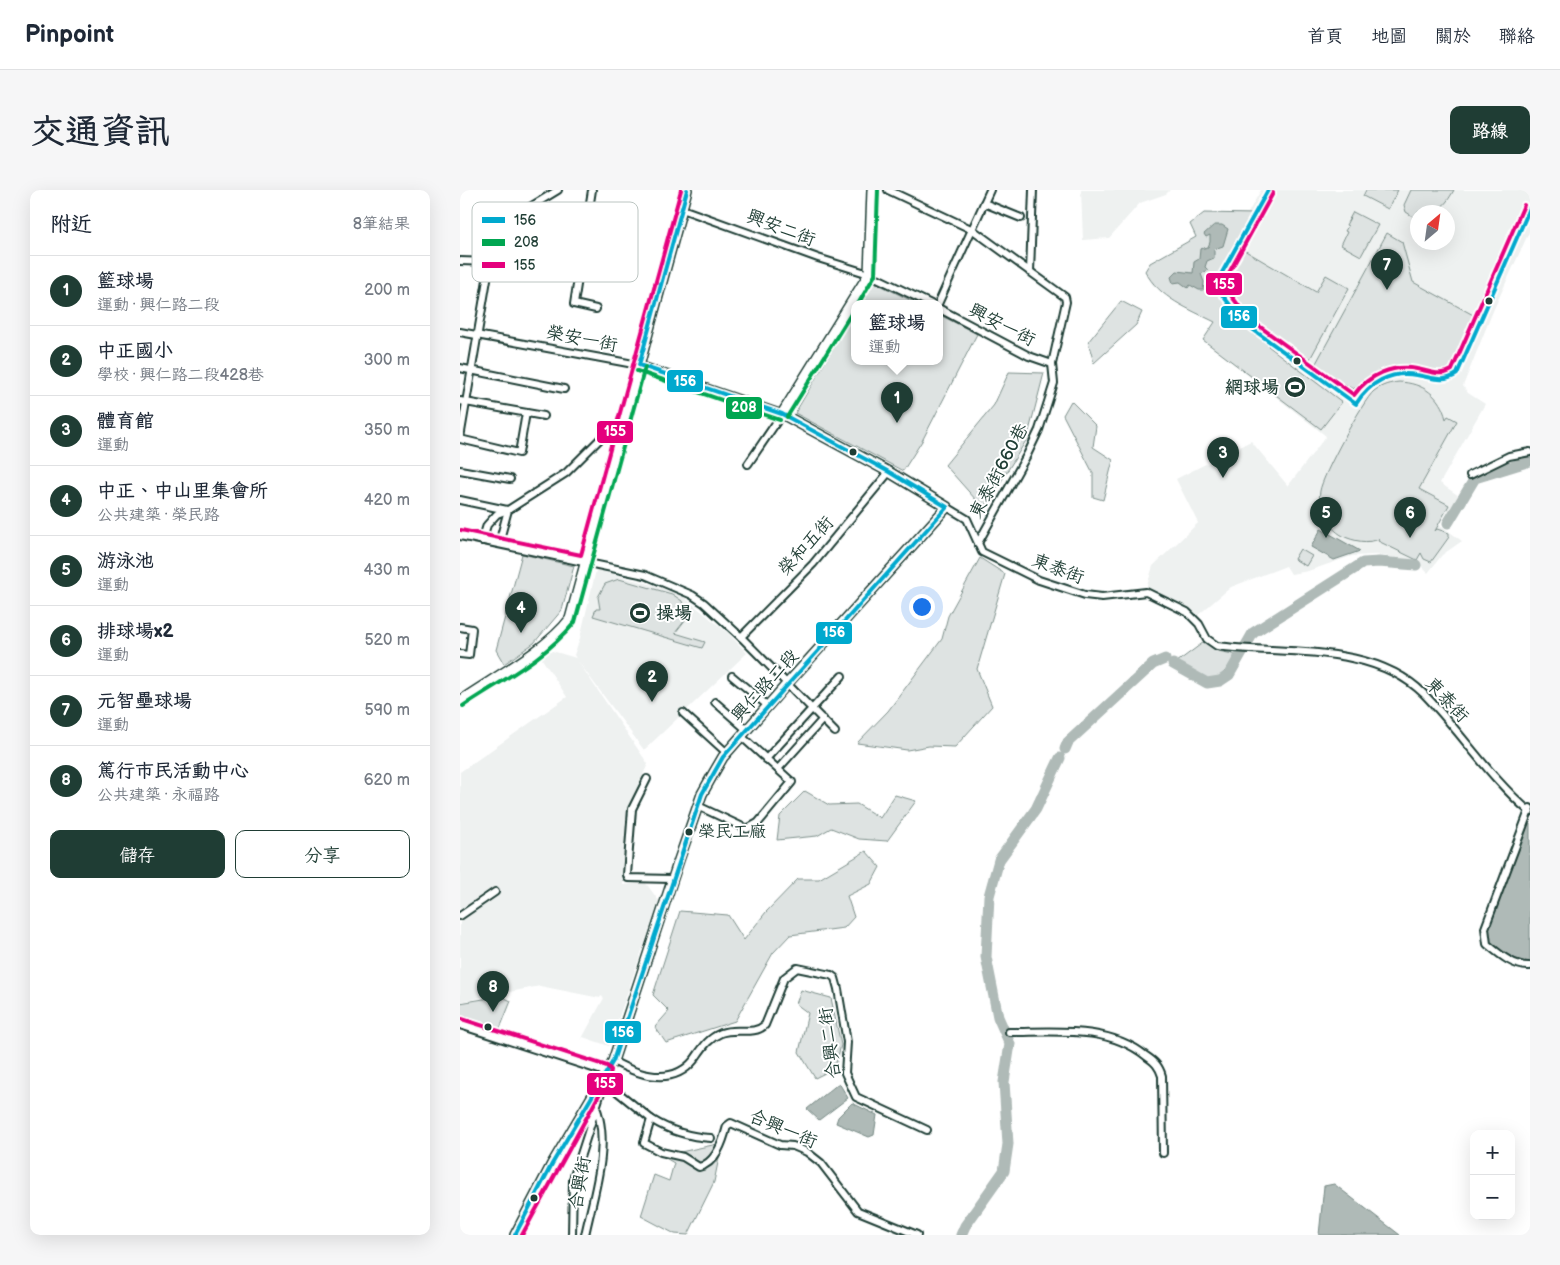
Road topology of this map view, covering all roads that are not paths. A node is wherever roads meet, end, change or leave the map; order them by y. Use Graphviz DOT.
graph roads {
  1 [pos="558,190"];
  2 [pos="687,190"];
  3 [pos="872,190"];
  4 [pos="888,190"];
  5 [pos="990,190"];
  6 [pos="1033,190"];
  7 [pos="537,202"];
  8 [pos="984,203"];
  9 [pos="682,209"];
  10 [pos="1022,218"];
  11 [pos="973,230"];
  12 [pos="1030,272"];
  13 [pos="870,274"];
  14 [pos="486,282"];
  15 [pos="577,282"];
  16 [pos="854,300"];
  17 [pos="923,300"];
  18 [pos="940,300"];
  19 [pos="851,304"];
  20 [pos="596,309"];
  21 [pos="943,310"];
  22 [pos="460,332"];
  23 [pos="477,335"];
  24 [pos="1052,364"];
  25 [pos="639,365"];
  26 [pos="460,368"];
  27 [pos="471,370"];
  28 [pos="564,389"];
  29 [pos="463,401"];
  30 [pos="526,413"];
  31 [pos="782,414"];
  32 [pos="544,416"];
  33 [pos="620,433"];
  34 [pos="460,438"];
  35 [pos="1530,452"];
  36 [pos="748,464"];
  37 [pos="460,470"];
  38 [pos="890,472"];
  39 [pos="1470,474"];
  40 [pos="510,479"];
  41 [pos="460,500"];
  42 [pos="948,507"];
  43 [pos="508,510"];
  44 [pos="460,536"];
  45 [pos="482,541"];
  46 [pos="499,543"];
  47 [pos="978,543"];
  48 [pos="585,562"];
  49 [pos="460,627"];
  50 [pos="742,637"];
  51 [pos="460,654"];
  52 [pos="732,676"];
  53 [pos="842,676"];
  54 [pos="787,684"];
  55 [pos="460,701"];
  56 [pos="715,702"];
  57 [pos="768,706"];
  58 [pos="812,709"];
  59 [pos="683,713"];
  60 [pos="823,720"];
  61 [pos="836,732"];
  62 [pos="744,733"];
  63 [pos="727,753"];
  64 [pos="766,759"];
  65 [pos="778,770"];
  66 [pos="647,779"];
  67 [pos="698,806"];
  68 [pos="1529,810"];
  69 [pos="672,879"];
  70 [pos="495,892"];
  71 [pos="460,916"];
  72 [pos="1530,966"];
  73 [pos="460,1025"];
  74 [pos="1009,1032"];
  75 [pos="613,1061"];
  76 [pos="604,1076"];
  77 [pos="596,1107"];
  78 [pos="651,1119"];
  79 [pos="927,1130"];
  80 [pos="711,1138"];
  81 [pos="1164,1153"];
  82 [pos="515,1235"];
  83 [pos="572,1235"];
  84 [pos="586,1235"];
  85 [pos="918,1235"];
  1 -- 7 [label="street"];
  2 -- 9 [label="street"];
  3 -- 13 [label="street"];
  4 -- 11 [label="street"];
  5 -- 8 [label="street"];
  6 -- 12 [label="street"];
  8 -- 10 [label="street"];
  8 -- 11 [label="street"];
  9 -- 13 [label="street, 興安二街"];
  9 -- 25 [label="street"];
  11 -- 12 [label="street"];
  11 -- 18 [label="street"];
  12 -- 24 [label="street, 東泰街660巷"];
  13 -- 16 [label="street"];
  13 -- 17 [label="street"];
  14 -- 23 [label="street"];
  15 -- 20 [label="street"];
  19 -- 31 [label="street"];
  21 -- 24 [label="street, 興安一街"];
  22 -- 23 [label="street, 榮安一街"];
  23 -- 25 [label="street, 榮安一街"];
  23 -- 27 [label="street"];
  24 -- 47 [label="street, 東泰街660巷"];
  25 -- 31 [label="street, 榮安一街"];
  25 -- 33 [label="street"];
  26 -- 27 [label="street"];
  27 -- 28 [label="street"];
  27 -- 29 [label="street"];
  29 -- 30 [label="street"];
  29 -- 34 [label="street"];
  30 -- 32 [label="street"];
  30 -- 34 [label="street"];
  31 -- 36 [label="street"];
  31 -- 38 [label="street"];
  33 -- 43 [label="street"];
  33 -- 48 [label="street"];
  35 -- 39 [label="street"];
  37 -- 40 [label="street"];
  38 -- 42 [label="street"];
  38 -- 50 [label="street, 榮和五街"];
  41 -- 43 [label="street"];
  42 -- 47 [label="street"];
  42 -- 54 [label="street, 興仁路二段"];
  43 -- 45 [label="street"];
  43 -- 46 [label="street"];
  44 -- 45 [label="street"];
  45 -- 46 [label="street"];
  46 -- 48 [label="street"];
  47 -- 68 [label="street, 東泰街"];
  48 -- 50 [label="street"];
  48 -- 55 [label="street"];
  49 -- 51 [label="street"];
  50 -- 54 [label="street"];
  52 -- 57 [label="street"];
  53 -- 58 [label="street"];
  54 -- 57 [label="street, 興仁路二段"];
  54 -- 58 [label="street"];
  56 -- 62 [label="street"];
  57 -- 62 [label="street, 興仁路二段"];
  58 -- 60 [label="street"];
  58 -- 64 [label="street"];
  59 -- 63 [label="street"];
  60 -- 61 [label="street"];
  60 -- 65 [label="street"];
  62 -- 63 [label="street, 興仁路二段"];
  62 -- 64 [label="street"];
  63 -- 67 [label="street, 興仁路二段"];
  64 -- 65 [label="street"];
  65 -- 67 [label="street"];
  66 -- 69 [label="street"];
  67 -- 69 [label="street, 興仁路二段"];
  68 -- 72 [label="street"];
  69 -- 75 [label="street, 興仁路二段"];
  70 -- 71 [label="street"];
  73 -- 76 [label="street"];
  74 -- 81 [label="street"];
  75 -- 76 [label="street, 興仁路二段"];
  75 -- 79 [label="street, 合興二街"];
  76 -- 77 [label="street"];
  76 -- 78 [label="street"];
  76 -- 82 [label="street, 興仁路二段"];
  77 -- 83 [label="street"];
  77 -- 84 [label="street, 合興街"];
  78 -- 80 [label="street"];
  78 -- 85 [label="street, 合興一街"];
}
